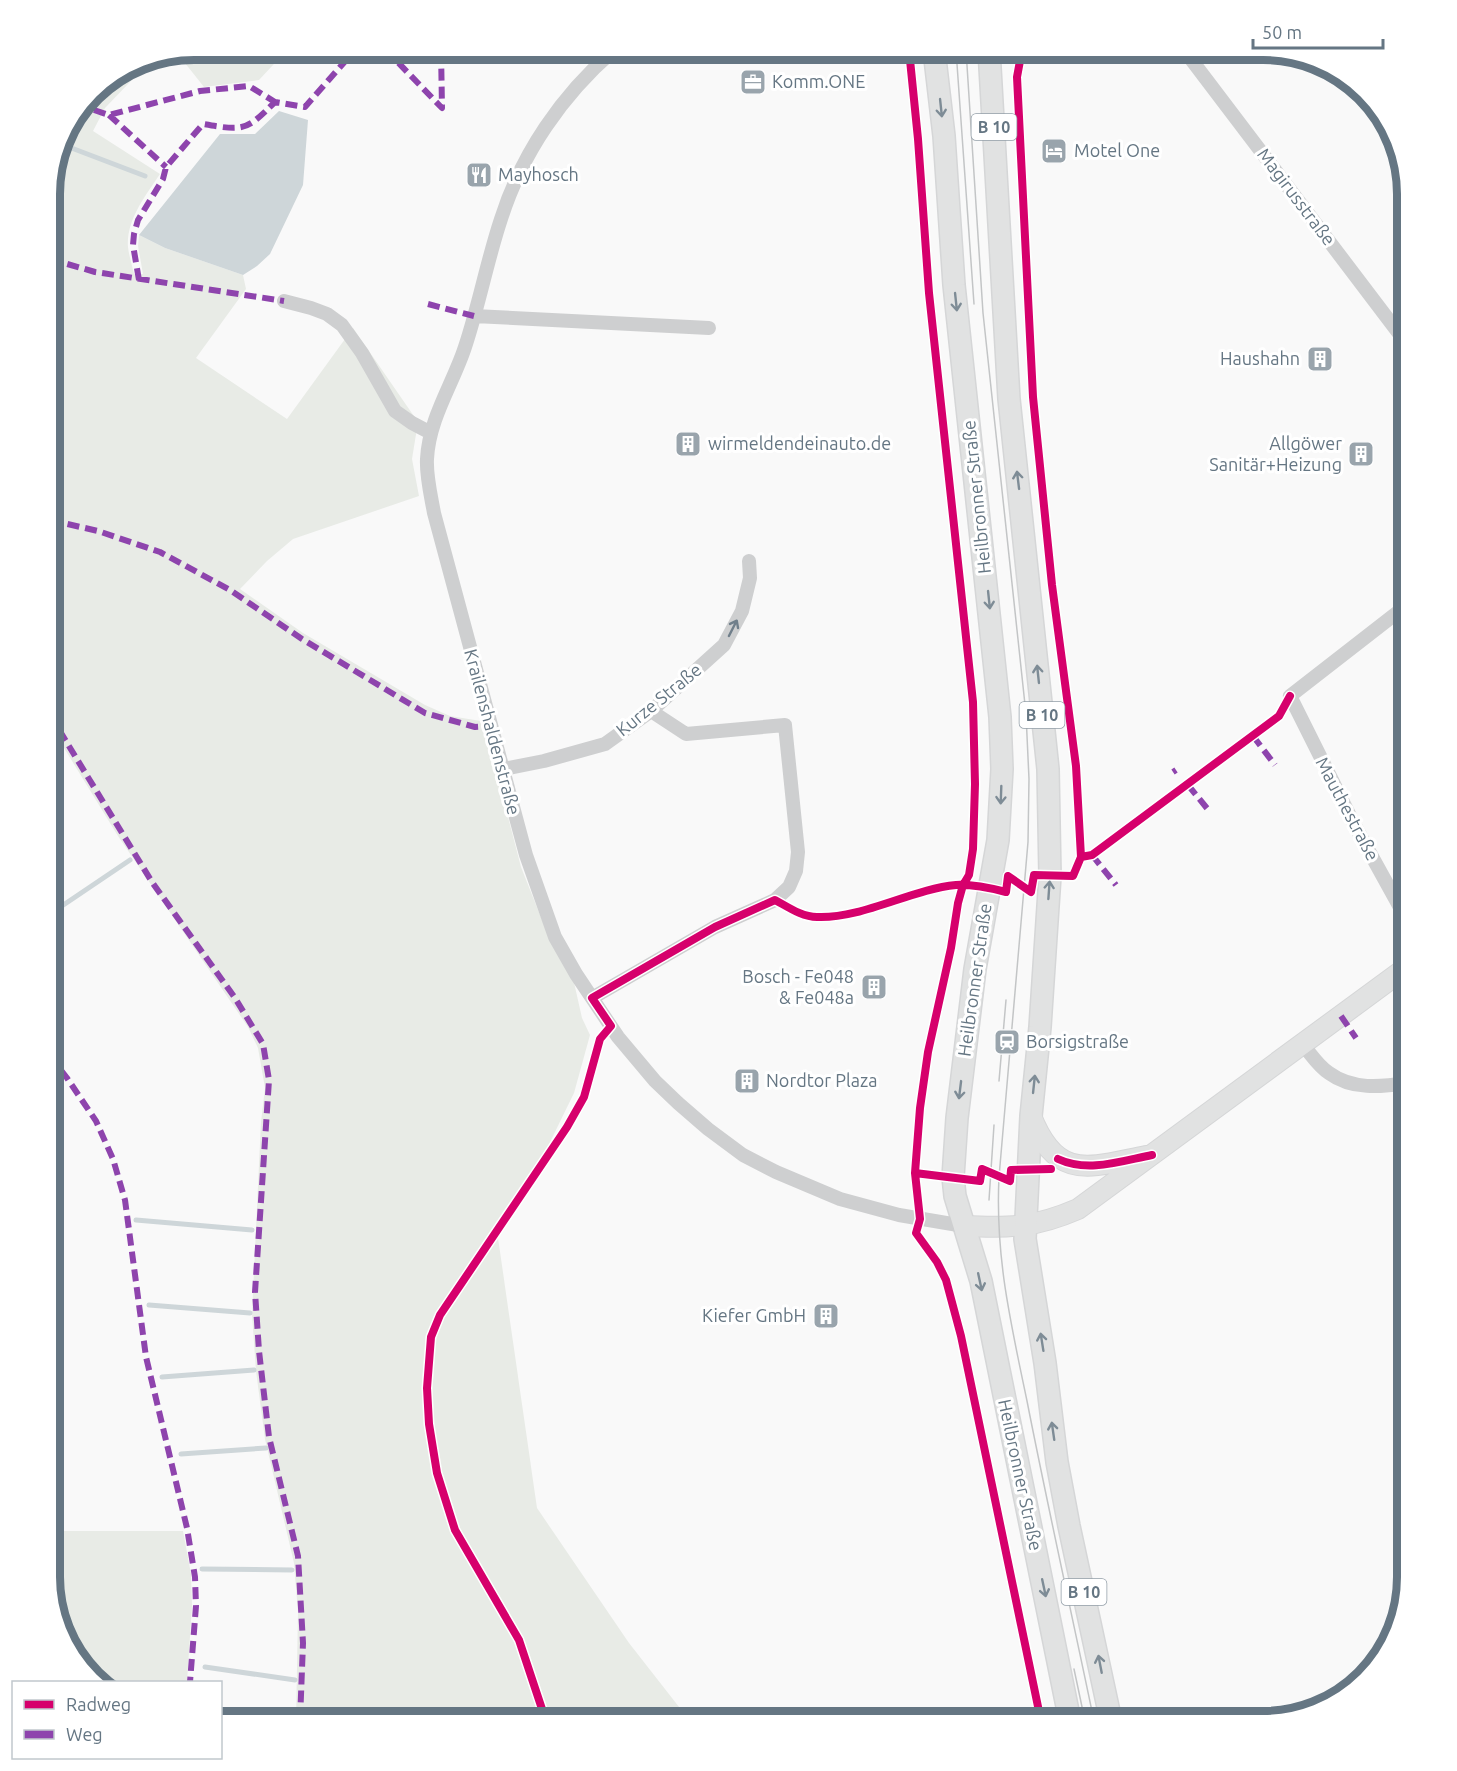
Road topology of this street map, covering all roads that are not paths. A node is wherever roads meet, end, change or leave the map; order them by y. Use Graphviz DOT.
graph roads {
  1 [pos="603,60"];
  2 [pos="935,60"];
  3 [pos="990,60"];
  4 [pos="1192,60"];
  5 [pos="284,301"];
  6 [pos="474,316"];
  7 [pos="709,328"];
  8 [pos="1397,331"];
  9 [pos="430,433"];
  10 [pos="749,561"];
  11 [pos="1397,613"];
  12 [pos="651,711"];
  13 [pos="503,769"];
  14 [pos="1397,902"];
  15 [pos="1397,974"];
  16 [pos="592,998"];
  17 [pos="1303,1045"];
  18 [pos="1397,1084"];
  19 [pos="1031,1116"];
  20 [pos="1152,1155"];
  21 [pos="964,1226"];
  22 [pos="1024,1226"];
  23 [pos="1068,1711"];
  24 [pos="1109,1711"];
  1 -- 6 [label="street, Krailenshaldenstraße"];
  2 -- 21 [label="main road, Heilbronner Straße / B 10, one-way"];
  19 -- 3 [label="main road, Heilbronner Straße / B 10, one-way"];
  4 -- 8 [label="street, Magirusstraße"];
  5 -- 9 [label="street"];
  6 -- 7 [label="street"];
  6 -- 9 [label="street, Krailenshaldenstraße"];
  9 -- 13 [label="street, Krailenshaldenstraße"];
  12 -- 10 [label="street, Kurze Straße, one-way"];
  11 -- 14 [label="street, Mauthestraße"];
  12 -- 13 [label="street, Kurze Straße"];
  12 -- 16 [label="street"];
  13 -- 16 [label="street, Krailenshaldenstraße"];
  15 -- 17 [label="main road"];
  16 -- 21 [label="street, Krailenshaldenstraße"];
  17 -- 18 [label="street"];
  17 -- 20 [label="main road"];
  19 -- 20 [label="main road"];
  19 -- 22 [label="main road, Heilbronner Straße / B 10"];
  20 -- 22 [label="main road"];
  21 -- 22 [label="main road"];
  21 -- 23 [label="main road, Heilbronner Straße / B 10, one-way"];
  24 -- 22 [label="main road, Heilbronner Straße / B 10, one-way"];
}
